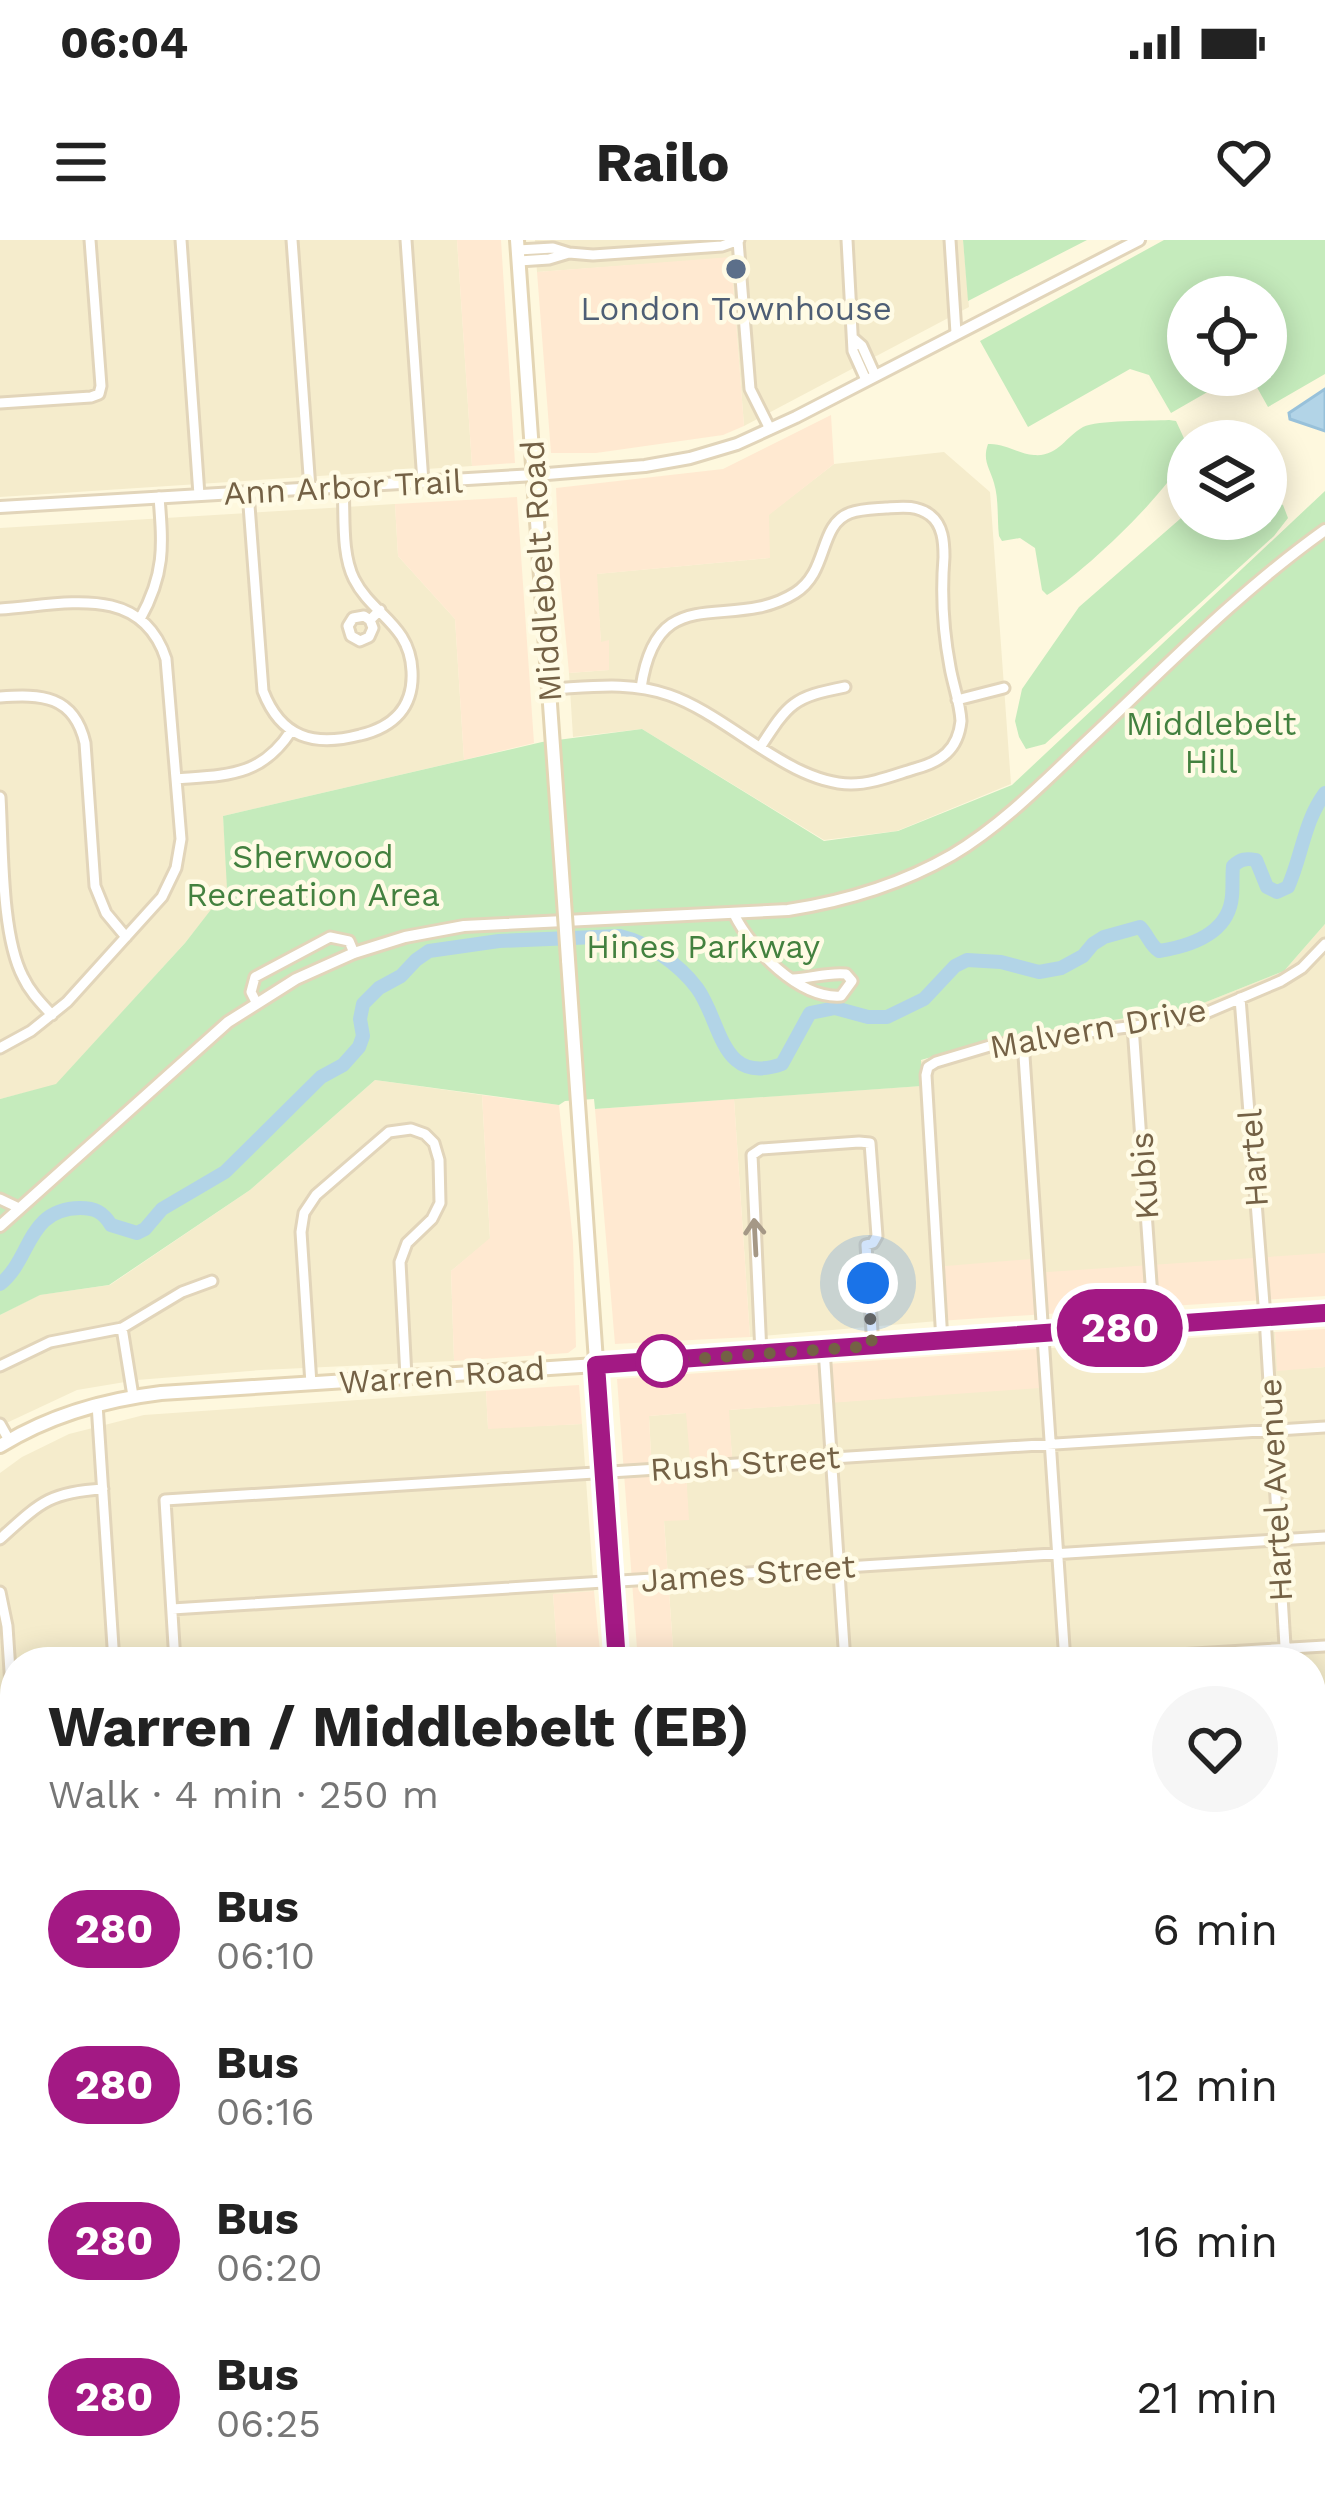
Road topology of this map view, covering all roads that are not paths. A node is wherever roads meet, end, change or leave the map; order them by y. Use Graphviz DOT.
graph roads {
  1 [pos="90,240"];
  2 [pos="181,240"];
  3 [pos="292,240"];
  4 [pos="406,240"];
  5 [pos="847,240"];
  6 [pos="950,240"];
  7 [pos="1139,240"];
  8 [pos="739,241"];
  9 [pos="518,250"];
  10 [pos="956,333"];
  11 [pos="871,378"];
  12 [pos="0,404"];
  13 [pos="770,429"];
  14 [pos="535,475"];
  15 [pos="423,482"];
  16 [pos="343,487"];
  17 [pos="310,489"];
  18 [pos="248,492"];
  19 [pos="199,495"];
  20 [pos="159,497"];
  21 [pos="0,507"];
  22 [pos="1325,530"];
  23 [pos="0,609"];
  24 [pos="380,610"];
  25 [pos="140,619"];
  26 [pos="370,620"];
  27 [pos="845,687"];
  28 [pos="641,688"];
  29 [pos="1004,688"];
  30 [pos="550,689"];
  31 [pos="0,697"];
  32 [pos="957,700"];
  33 [pos="291,730"];
  34 [pos="761,746"];
  35 [pos="176,779"];
  36 [pos="0,797"];
  37 [pos="734,914"];
  38 [pos="126,937"];
  39 [pos="1325,944"];
  40 [pos="354,953"];
  41 [pos="793,979"];
  42 [pos="1240,998"];
  43 [pos="256,1002"];
  44 [pos="52,1015"];
  45 [pos="1132,1026"];
  46 [pos="1023,1041"];
  47 [pos="0,1048"];
  48 [pos="0,1198"];
  49 [pos="19,1208"];
  50 [pos="0,1226"];
  51 [pos="212,1281"];
  52 [pos="1325,1313"];
  53 [pos="1265,1317"];
  54 [pos="1154,1326"];
  55 [pos="122,1328"];
  56 [pos="1044,1334"];
  57 [pos="942,1341"];
  58 [pos="872,1346"];
  59 [pos="824,1349"];
  60 [pos="761,1354"];
  61 [pos="596,1365"];
  62 [pos="0,1366"];
  63 [pos="406,1378"];
  64 [pos="310,1384"];
  65 [pos="133,1396"];
  66 [pos="97,1403"];
  67 [pos="0,1424"];
  68 [pos="1325,1427"];
  69 [pos="1271,1431"];
  70 [pos="5,1443"];
  71 [pos="1052,1444"];
  72 [pos="832,1458"];
  73 [pos="605,1472"];
  74 [pos="103,1489"];
  75 [pos="1325,1537"];
  76 [pos="0,1539"];
  77 [pos="1278,1540"];
  78 [pos="1058,1553"];
  79 [pos="839,1567"];
  80 [pos="611,1581"];
  81 [pos="0,1592"];
  82 [pos="172,1610"];
  83 [pos="8,1647"];
  84 [pos="113,1647"];
  85 [pos="174,1647"];
  86 [pos="616,1647"];
  87 [pos="844,1647"];
  88 [pos="1063,1647"];
  89 [pos="1285,1647"];
  1 -- 12 [label="street"];
  2 -- 19 [label="street"];
  3 -- 17 [label="street"];
  4 -- 15 [label="street"];
  5 -- 11 [label="street"];
  6 -- 10 [label="street"];
  7 -- 10 [label="street, Ann Arbor Trail"];
  8 -- 9 [label="street"];
  8 -- 13 [label="street"];
  9 -- 14 [label="main road, Middlebelt Road"];
  10 -- 11 [label="street, Ann Arbor Trail"];
  11 -- 13 [label="street, Ann Arbor Trail"];
  13 -- 14 [label="street, Ann Arbor Trail"];
  14 -- 15 [label="street, Ann Arbor Trail"];
  14 -- 30 [label="main road, Middlebelt Road"];
  15 -- 16 [label="street, Ann Arbor Trail"];
  16 -- 17 [label="street, Ann Arbor Trail"];
  16 -- 24 [label="street"];
  17 -- 18 [label="street, Ann Arbor Trail"];
  18 -- 19 [label="street, Ann Arbor Trail"];
  18 -- 33 [label="street"];
  19 -- 20 [label="street, Ann Arbor Trail"];
  20 -- 21 [label="street, Ann Arbor Trail"];
  20 -- 25 [label="street"];
  22 -- 37 [label="street"];
  23 -- 25 [label="street"];
  24 -- 26 [label="street"];
  24 -- 33 [label="street"];
  25 -- 35 [label="street"];
  27 -- 34 [label="street"];
  28 -- 30 [label="street"];
  28 -- 32 [label="street"];
  28 -- 34 [label="street"];
  29 -- 32 [label="street"];
  30 -- 61 [label="main road, Middlebelt Road, bridge"];
  31 -- 38 [label="street"];
  32 -- 34 [label="street"];
  33 -- 35 [label="street"];
  35 -- 38 [label="street"];
  36 -- 44 [label="street"];
  37 -- 40 [label="street"];
  37 -- 41 [label="street"];
  38 -- 44 [label="street"];
  39 -- 42 [label="street, Malvern Drive"];
  40 -- 43 [label="street"];
  40 -- 43 [label="street"];
  41 -- 41 [label="street"];
  42 -- 45 [label="street, Malvern Drive"];
  42 -- 53 [label="street, Hartel"];
  43 -- 49 [label="street"];
  44 -- 47 [label="street"];
  45 -- 46 [label="street, Malvern Drive"];
  45 -- 54 [label="street, Kubis"];
  46 -- 56 [label="street"];
  46 -- 57 [label="street, Malvern Drive"];
  48 -- 49 [label="street"];
  49 -- 50 [label="street"];
  51 -- 55 [label="street"];
  52 -- 53 [label="main road, Warren Road"];
  53 -- 54 [label="main road, Warren Road"];
  53 -- 69 [label="street, Hartel Avenue"];
  54 -- 56 [label="main road, Warren Road"];
  55 -- 62 [label="street"];
  55 -- 65 [label="street"];
  56 -- 57 [label="main road, Warren Road"];
  56 -- 71 [label="street"];
  57 -- 58 [label="main road, Warren Road"];
  58 -- 59 [label="main road, Warren Road"];
  60 -- 58 [label="street, one-way"];
  59 -- 60 [label="main road, Warren Road"];
  59 -- 72 [label="street"];
  60 -- 61 [label="main road, Warren Road"];
  61 -- 63 [label="main road, Warren Road"];
  61 -- 73 [label="main road"];
  63 -- 64 [label="main road, Warren Road"];
  63 -- 64 [label="street"];
  64 -- 65 [label="main road, Warren Road"];
  65 -- 66 [label="main road, Warren Road"];
  66 -- 70 [label="main road, Warren Road"];
  66 -- 74 [label="street"];
  67 -- 70 [label="street"];
  68 -- 69 [label="street, Rush Street"];
  69 -- 71 [label="street, Rush Street"];
  69 -- 77 [label="street, Hartel Avenue"];
  71 -- 72 [label="street, Rush Street"];
  71 -- 78 [label="street"];
  72 -- 73 [label="street, Rush Street"];
  72 -- 79 [label="street"];
  73 -- 80 [label="main road"];
  73 -- 82 [label="street, Rush Street"];
  74 -- 76 [label="street"];
  74 -- 84 [label="street"];
  75 -- 77 [label="street, James Street"];
  77 -- 78 [label="street, James Street"];
  77 -- 89 [label="street, Hartel Avenue"];
  78 -- 79 [label="street, James Street"];
  78 -- 88 [label="street"];
  79 -- 80 [label="street, James Street"];
  79 -- 87 [label="street"];
  80 -- 82 [label="street, James Street"];
  80 -- 86 [label="main road"];
  81 -- 83 [label="street"];
  82 -- 85 [label="street"];
}
